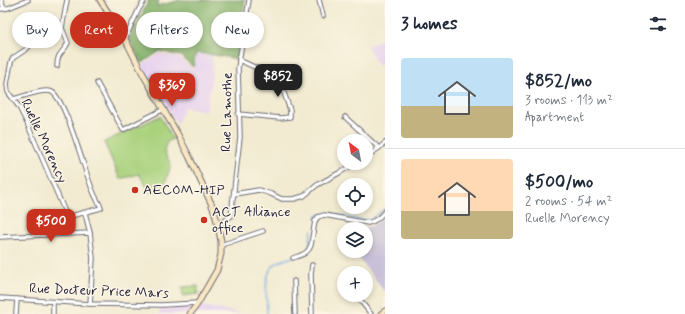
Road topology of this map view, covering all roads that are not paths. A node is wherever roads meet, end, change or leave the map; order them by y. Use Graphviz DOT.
graph roads {
  1 [pos="1,0"];
  2 [pos="28,0"];
  3 [pos="67,0"];
  4 [pos="100,0"];
  5 [pos="144,0"];
  6 [pos="248,0"];
  7 [pos="320,0"];
  8 [pos="2,9"];
  9 [pos="108,12"];
  10 [pos="323,16"];
  11 [pos="128,33"];
  12 [pos="128,45"];
  13 [pos="28,48"];
  14 [pos="239,60"];
  15 [pos="57,66"];
  16 [pos="97,83"];
  17 [pos="13,99"];
  18 [pos="164,109"];
  19 [pos="238,114"];
  20 [pos="345,117"];
  21 [pos="385,143"];
  22 [pos="379,148"];
  23 [pos="373,152"];
  24 [pos="344,170"];
  25 [pos="234,194"];
  26 [pos="385,211"];
  27 [pos="85,213"];
  28 [pos="218,226"];
  29 [pos="263,231"];
  30 [pos="90,233"];
  31 [pos="0,237"];
  32 [pos="221,245"];
  33 [pos="293,258"];
  34 [pos="312,265"];
  35 [pos="294,281"];
  36 [pos="0,298"];
  37 [pos="17,299"];
  38 [pos="53,302"];
  39 [pos="361,302"];
  40 [pos="90,304"];
  41 [pos="198,304"];
  42 [pos="385,311"];
  43 [pos="16,314"];
  44 [pos="53,314"];
  45 [pos="190,314"];
  46 [pos="295,314"];
  47 [pos="312,314"];
  48 [pos="371,314"];
  49 [pos="381,314"];
  1 -- 8 [label="street"];
  2 -- 8 [label="street"];
  3 -- 15 [label="street"];
  4 -- 9 [label="street"];
  5 -- 11 [label="street"];
  6 -- 14 [label="street, Rue Lamothe"];
  7 -- 10 [label="street"];
  12 -- 18 [label="street"];
  13 -- 17 [label="street, Ruelle Morency"];
  14 -- 19 [label="street, Rue Lamothe"];
  14 -- 19 [label="street"];
  16 -- 18 [label="street"];
  17 -- 27 [label="street, Ruelle Morency"];
  17 -- 27 [label="street, Ruelle Morency"];
  18 -- 28 [label="street"];
  19 -- 25 [label="street, Rue Lamothe"];
  20 -- 22 [label="street"];
  21 -- 22 [label="street"];
  22 -- 23 [label="street"];
  24 -- 25 [label="street"];
  25 -- 28 [label="street, Rue Lamothe"];
  26 -- 33 [label="street"];
  27 -- 30 [label="street"];
  28 -- 32 [label="street"];
  29 -- 32 [label="street"];
  30 -- 31 [label="street"];
  30 -- 40 [label="street"];
  32 -- 41 [label="street"];
  34 -- 47 [label="street"];
  35 -- 46 [label="street"];
  36 -- 37 [label="street, Rue Docteur Price Mars"];
  37 -- 38 [label="street, Rue Docteur Price Mars"];
  37 -- 43 [label="street"];
  38 -- 40 [label="street, Rue Docteur Price Mars"];
  38 -- 44 [label="street"];
  39 -- 48 [label="street"];
  40 -- 41 [label="street, Rue Docteur Price Mars"];
  41 -- 45 [label="street"];
  42 -- 49 [label="street"];
}
